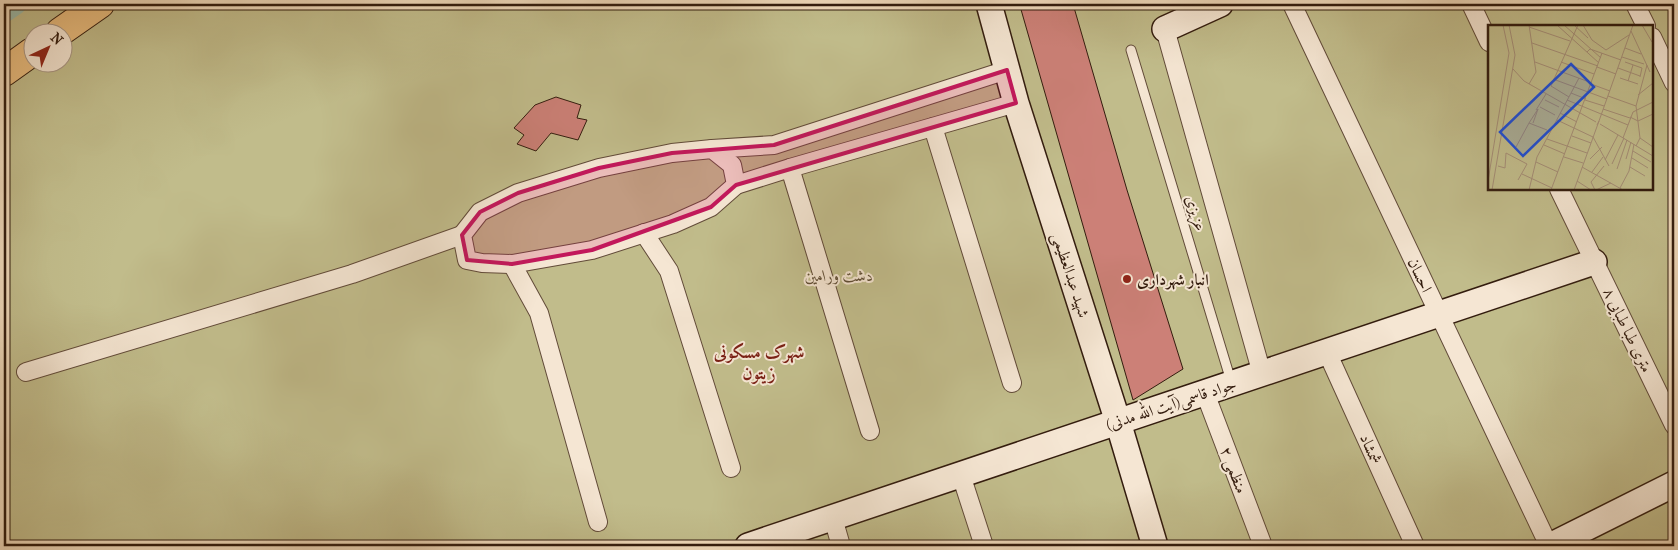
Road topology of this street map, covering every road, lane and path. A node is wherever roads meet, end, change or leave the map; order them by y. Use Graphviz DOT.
graph roads {
  1 [pos="100,4"];
  2 [pos="989,4"];
  3 [pos="1220,4"];
  4 [pos="1292,4"];
  5 [pos="1471,4"];
  6 [pos="1635,4"];
  7 [pos="72,24"];
  8 [pos="1646,25"];
  9 [pos="1164,29"];
  10 [pos="1653,39"];
  11 [pos="1488,40"];
  12 [pos="1132,50"];
  13 [pos="22,59"];
  14 [pos="1007,70"];
  15 [pos="4,72"];
  16 [pos="1674,83"];
  17 [pos="1016,103"];
  18 [pos="933,127"];
  19 [pos="712,149"];
  20 [pos="790,168"];
  21 [pos="736,185"];
  22 [pos="1559,190"];
  23 [pos="644,233"];
  24 [pos="462,235"];
  25 [pos="1594,262"];
  26 [pos="512,264"];
  27 [pos="1439,314"];
  28 [pos="1327,352"];
  29 [pos="26,372"];
  30 [pos="1262,374"];
  31 [pos="1012,383"];
  32 [pos="1232,384"];
  33 [pos="1205,393"];
  34 [pos="1118,422"];
  35 [pos="1674,424"];
  36 [pos="870,431"];
  37 [pos="731,468"];
  38 [pos="962,475"];
  39 [pos="1674,484"];
  40 [pos="832,518"];
  41 [pos="598,522"];
  42 [pos="748,546"];
  43 [pos="841,546"];
  44 [pos="984,546"];
  45 [pos="1155,546"];
  46 [pos="1263,546"];
  47 [pos="1415,546"];
  48 [pos="1549,546"];
  1 -- 7 [label="main road"];
  2 -- 14 [label="street, شهید عبدالعظیمی"];
  3 -- 9 [label="street"];
  4 -- 27 [label="street, احسان"];
  5 -- 11 [label="street"];
  6 -- 8 [label="street"];
  9 -- 30 [label="street"];
  10 -- 16 [label="street"];
  12 -- 32 [label="lane, عزیزی"];
  13 -- 15 [label="main road"];
  14 -- 17 [label="street, شهید عبدالعظیمی"];
  14 -- 19 [label="street"];
  17 -- 18 [label="street"];
  17 -- 34 [label="street, شهید عبدالعظیمی"];
  18 -- 20 [label="street"];
  18 -- 31 [label="street"];
  19 -- 21 [label="street"];
  19 -- 24 [label="street"];
  20 -- 21 [label="street"];
  20 -- 36 [label="street"];
  21 -- 23 [label="street"];
  22 -- 25 [label="street, ۸ متری طبا طبایی"];
  23 -- 26 [label="street"];
  23 -- 37 [label="street"];
  24 -- 26 [label="street"];
  24 -- 29 [label="street"];
  25 -- 27 [label="street, جواد قاسمی(آیت الله مدنی)"];
  25 -- 35 [label="street, ۸ متری طبا طبایی"];
  26 -- 41 [label="street"];
  27 -- 28 [label="street, جواد قاسمی(آیت الله مدنی)"];
  27 -- 48 [label="street, احسان"];
  28 -- 30 [label="street, جواد قاسمی(آیت الله مدنی)"];
  28 -- 47 [label="street, شمشاد"];
  30 -- 32 [label="street, جواد قاسمی(آیت الله مدنی)"];
  32 -- 33 [label="street, جواد قاسمی(آیت الله مدنی)"];
  33 -- 34 [label="street, جواد قاسمی(آیت الله مدنی)"];
  33 -- 46 [label="street, منظمی ۲"];
  34 -- 38 [label="street, جواد قاسمی(آیت الله مدنی)"];
  34 -- 45 [label="street, شهید عبدالعظیمی"];
  38 -- 40 [label="street, جواد قاسمی(آیت الله مدنی)"];
  38 -- 44 [label="street"];
  39 -- 48 [label="street"];
  40 -- 42 [label="street, جواد قاسمی(آیت الله مدنی)"];
  40 -- 43 [label="street"];
}
